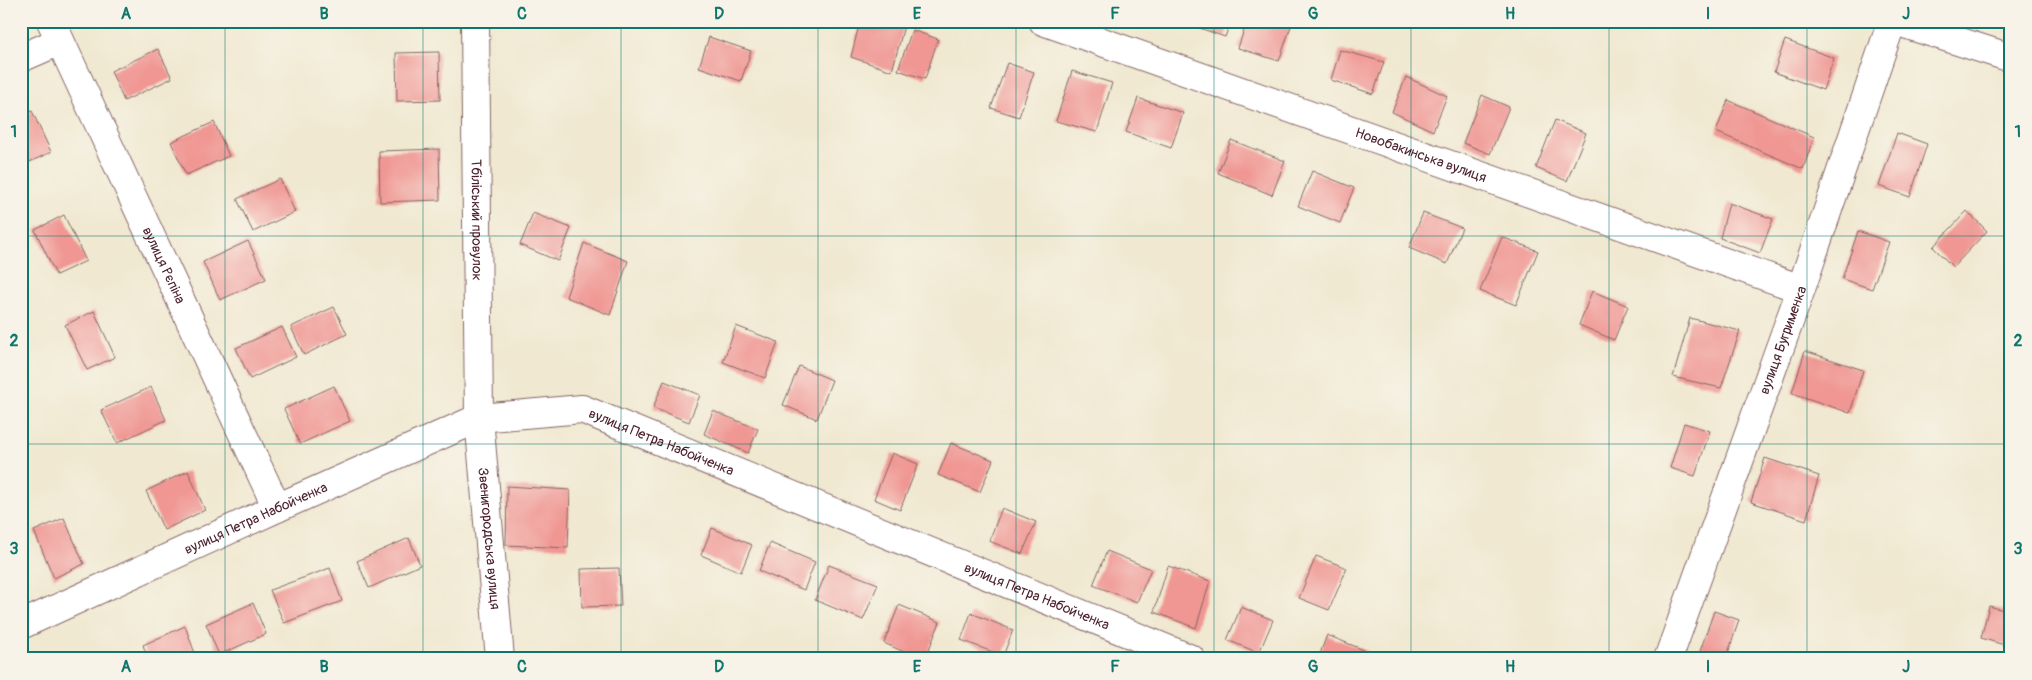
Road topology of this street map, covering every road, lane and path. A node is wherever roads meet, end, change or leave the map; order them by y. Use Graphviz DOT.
graph roads {
  1 [pos="475,21"];
  2 [pos="1043,21"];
  3 [pos="1894,21"];
  4 [pos="56,31"];
  5 [pos="21,58"];
  6 [pos="2011,58"];
  7 [pos="1801,289"];
  8 [pos="480,418"];
  9 [pos="276,508"];
  10 [pos="21,625"];
  11 [pos="500,659"];
  12 [pos="1191,659"];
  13 [pos="1668,659"];
  1 -- 8 [label="street, Тбіліський провулок"];
  2 -- 7 [label="street, Новобакинська вулиця"];
  3 -- 6 [label="street"];
  3 -- 7 [label="street, вулиця Бугрименка"];
  4 -- 5 [label="street"];
  4 -- 9 [label="street, вулиця Рєпіна"];
  7 -- 13 [label="street, вулиця Бугрименка"];
  8 -- 9 [label="street, вулиця Петра Набойченка"];
  8 -- 11 [label="street, Звенигородська вулиця"];
  8 -- 12 [label="street, вулиця Петра Набойченка"];
  9 -- 10 [label="street, вулиця Петра Набойченка"];
}
